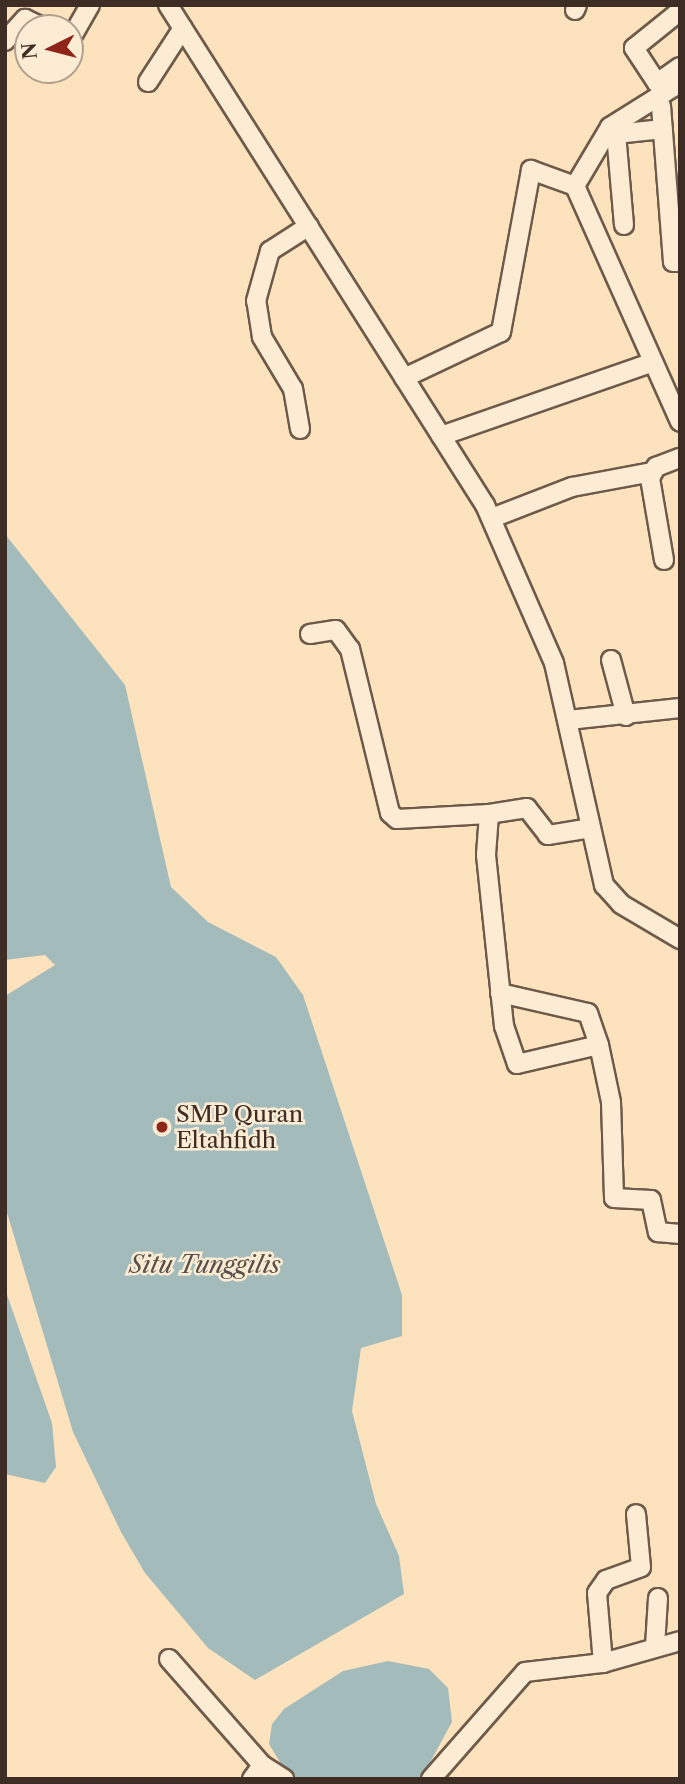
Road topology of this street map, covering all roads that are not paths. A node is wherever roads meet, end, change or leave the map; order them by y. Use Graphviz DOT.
graph roads {
  1 [pos="168,5"];
  2 [pos="680,11"];
  3 [pos="183,28"];
  4 [pos="680,67"];
  5 [pos="148,82"];
  6 [pos="680,83"];
  7 [pos="661,106"];
  8 [pos="663,130"];
  9 [pos="575,186"];
  10 [pos="624,225"];
  11 [pos="309,226"];
  12 [pos="680,262"];
  13 [pos="652,363"];
  14 [pos="404,377"];
  15 [pos="680,422"];
  16 [pos="300,429"];
  17 [pos="441,436"];
  18 [pos="680,458"];
  19 [pos="652,472"];
  20 [pos="492,518"];
  21 [pos="664,560"];
  22 [pos="310,634"];
  23 [pos="611,660"];
  24 [pos="680,708"];
  25 [pos="626,716"];
  26 [pos="568,720"];
  27 [pos="489,814"];
  28 [pos="591,828"];
  29 [pos="680,939"];
  30 [pos="499,993"];
  31 [pos="599,1045"];
  32 [pos="680,1234"];
  33 [pos="636,1514"];
  34 [pos="658,1598"];
  35 [pos="680,1641"];
  36 [pos="656,1646"];
  37 [pos="169,1659"];
  38 [pos="603,1663"];
  39 [pos="257,1772"];
  40 [pos="284,1779"];
  41 [pos="432,1779"];
  1 -- 3 [label="street"];
  2 -- 4 [label="street"];
  3 -- 5 [label="street"];
  3 -- 11 [label="street"];
  6 -- 9 [label="street"];
  7 -- 8 [label="street"];
  8 -- 10 [label="street"];
  8 -- 12 [label="street"];
  9 -- 13 [label="street"];
  9 -- 14 [label="street"];
  11 -- 14 [label="street"];
  11 -- 16 [label="street"];
  13 -- 15 [label="street"];
  13 -- 17 [label="street"];
  14 -- 17 [label="street"];
  17 -- 20 [label="street"];
  18 -- 19 [label="street"];
  19 -- 20 [label="street"];
  19 -- 21 [label="street"];
  20 -- 26 [label="street"];
  22 -- 27 [label="street"];
  23 -- 25 [label="street"];
  24 -- 25 [label="street"];
  25 -- 26 [label="street"];
  26 -- 28 [label="street"];
  27 -- 28 [label="street"];
  27 -- 30 [label="street"];
  28 -- 29 [label="street"];
  30 -- 31 [label="street"];
  30 -- 31 [label="street"];
  31 -- 32 [label="street"];
  33 -- 38 [label="street"];
  34 -- 36 [label="street"];
  35 -- 36 [label="street"];
  36 -- 38 [label="street"];
  37 -- 39 [label="street"];
  38 -- 41 [label="street"];
  39 -- 40 [label="street"];
}
